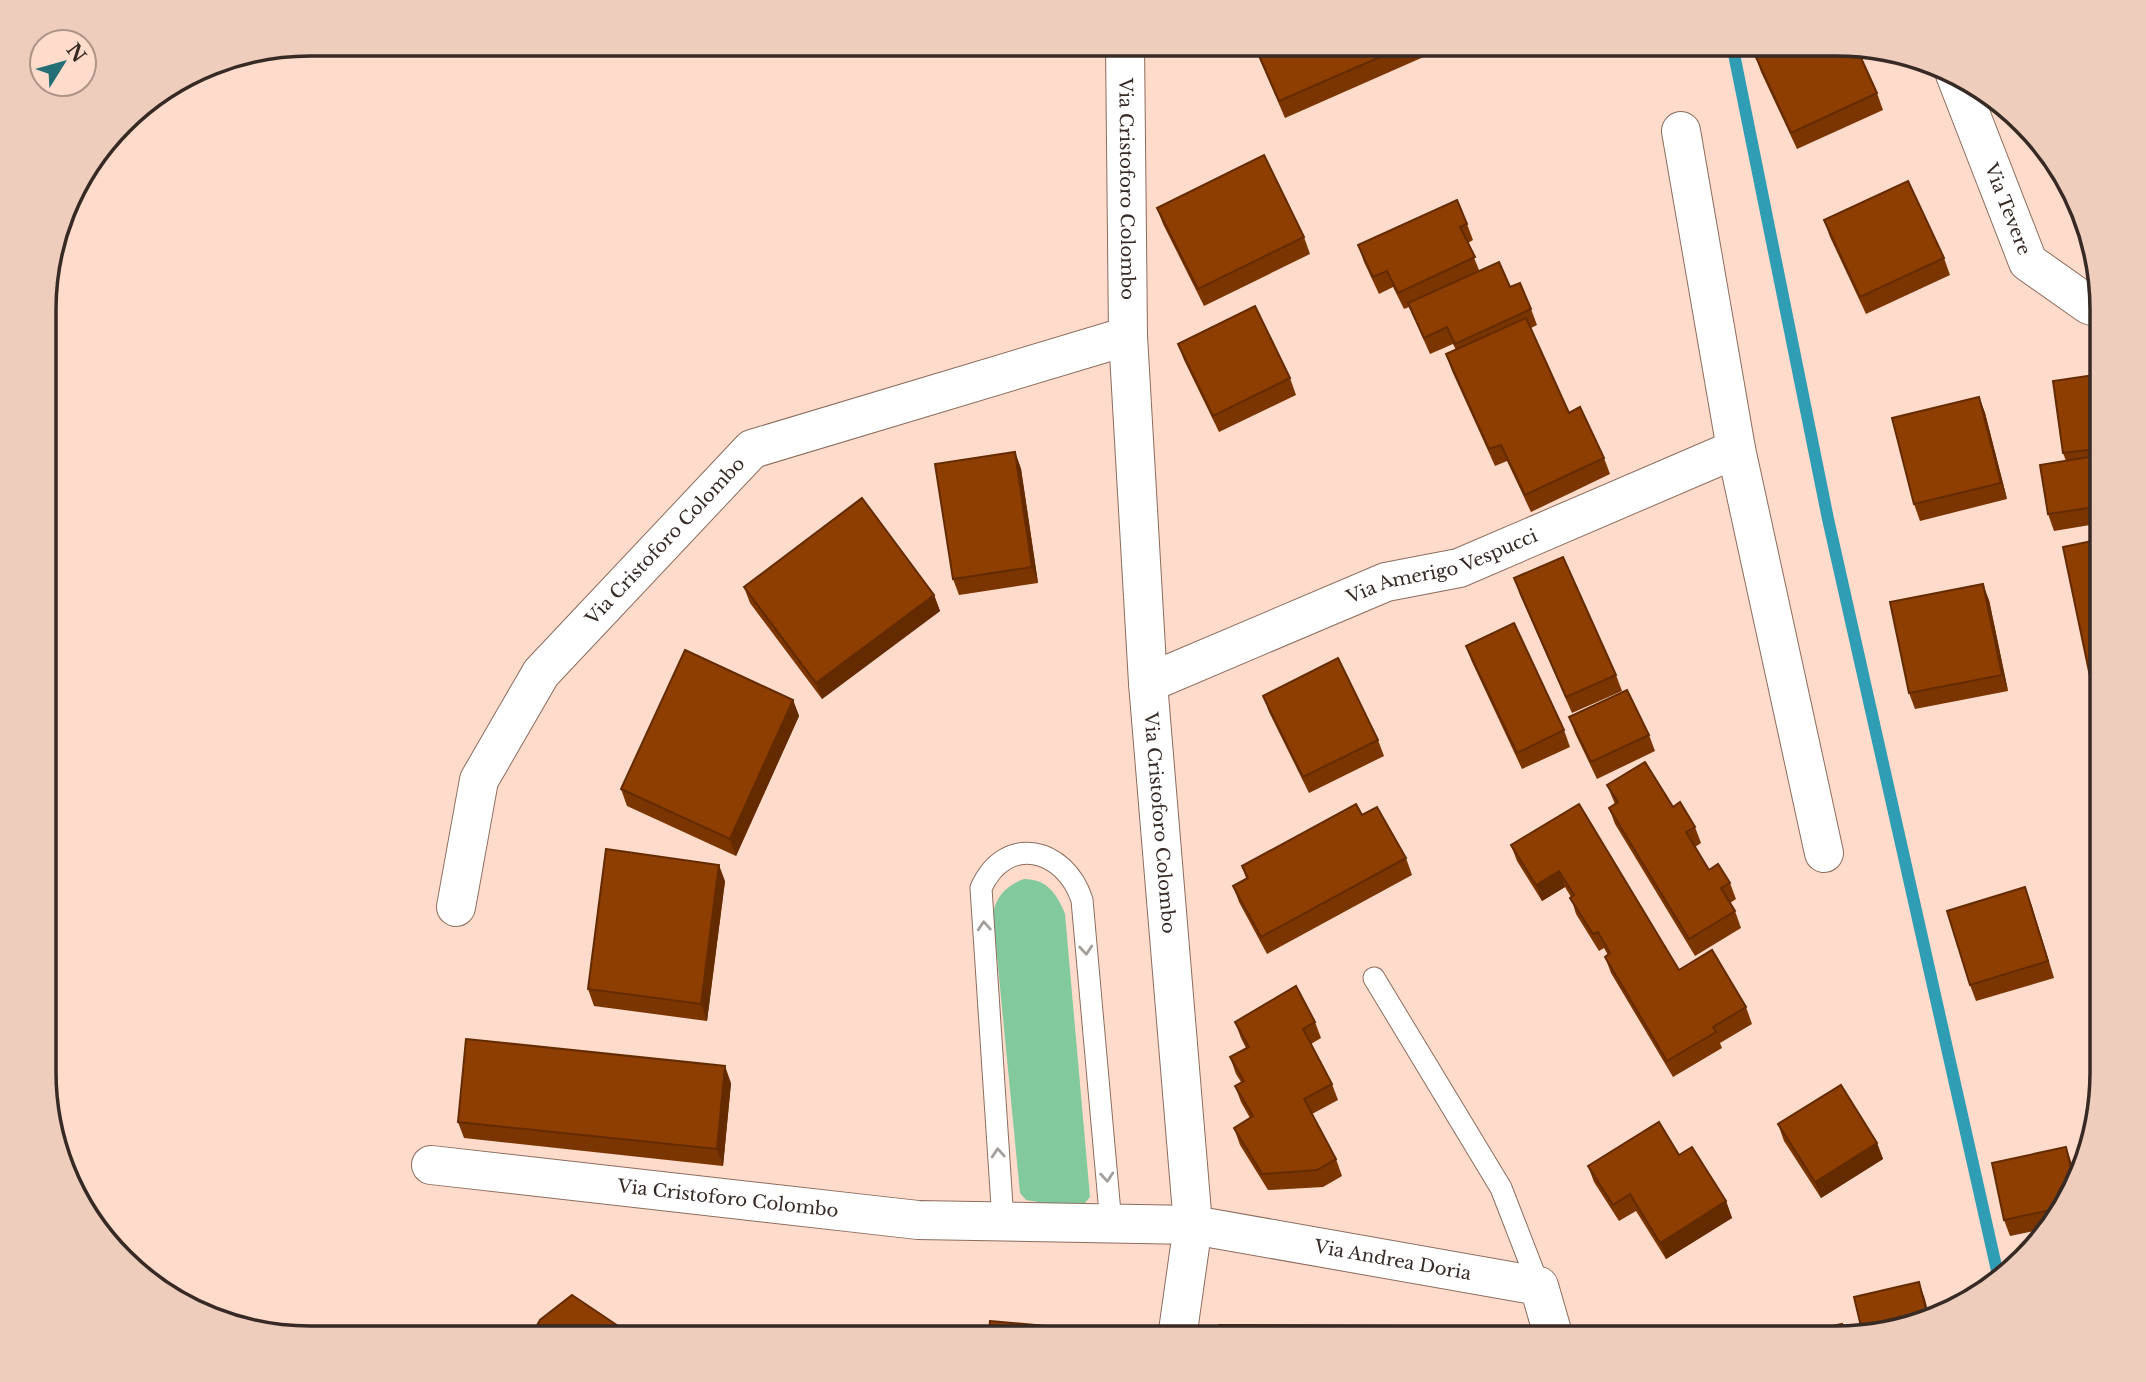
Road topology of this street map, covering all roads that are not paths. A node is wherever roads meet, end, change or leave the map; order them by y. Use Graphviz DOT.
graph roads {
  1 [pos="1125,56"];
  2 [pos="1961,89"];
  3 [pos="1681,131"];
  4 [pos="2090,305"];
  5 [pos="1128,336"];
  6 [pos="1736,449"];
  7 [pos="1148,684"];
  8 [pos="1824,853"];
  9 [pos="456,907"];
  10 [pos="1374,978"];
  11 [pos="431,1166"];
  12 [pos="1003,1221"];
  13 [pos="1111,1224"];
  14 [pos="1193,1225"];
  15 [pos="1539,1286"];
  16 [pos="1179,1326"];
  17 [pos="1551,1326"];
  1 -- 5 [label="street, Via Cristoforo Colombo"];
  2 -- 4 [label="street, Via Tevere"];
  3 -- 6 [label="street"];
  5 -- 7 [label="street, Via Cristoforo Colombo"];
  5 -- 9 [label="street, Via Cristoforo Colombo"];
  6 -- 7 [label="street, Via Amerigo Vespucci"];
  6 -- 8 [label="street"];
  7 -- 14 [label="street, Via Cristoforo Colombo"];
  10 -- 15 [label="lane"];
  11 -- 12 [label="street, Via Cristoforo Colombo"];
  12 -- 13 [label="street, Via Cristoforo Colombo"];
  12 -- 13 [label="lane, one-way"];
  13 -- 14 [label="street, Via Cristoforo Colombo"];
  14 -- 15 [label="street, Via Andrea Doria"];
  14 -- 16 [label="street, Via Cristoforo Colombo"];
  15 -- 17 [label="street"];
}
